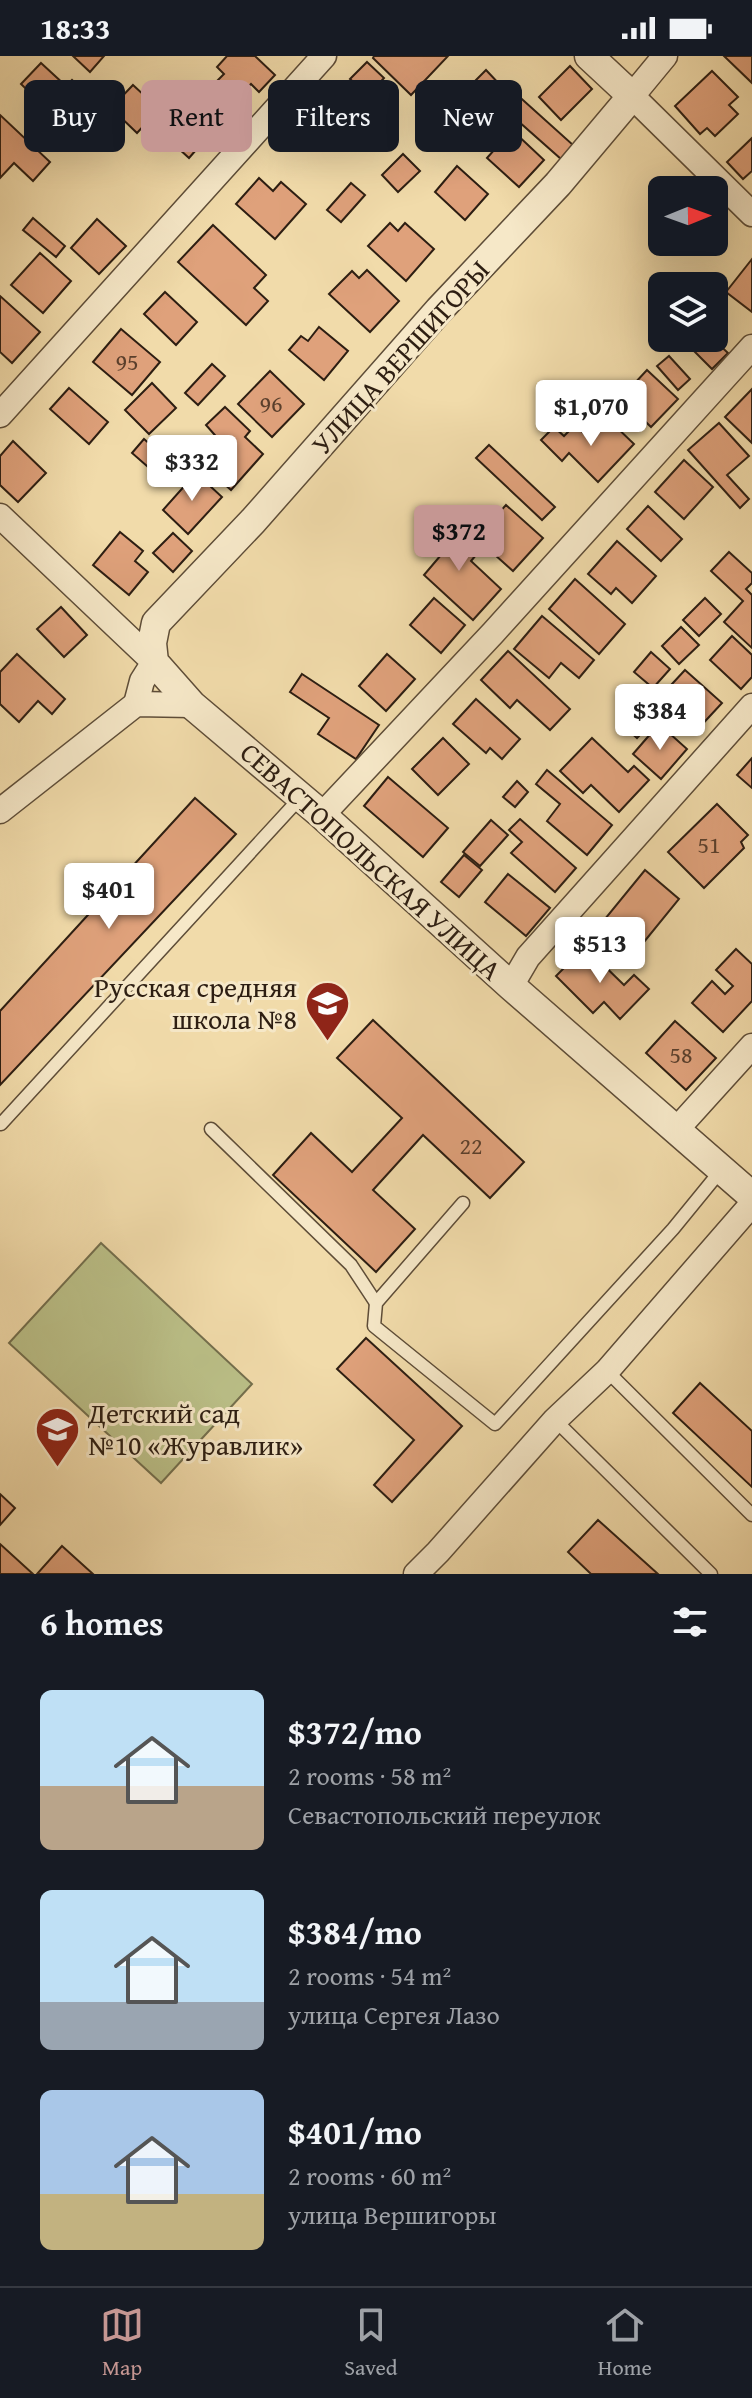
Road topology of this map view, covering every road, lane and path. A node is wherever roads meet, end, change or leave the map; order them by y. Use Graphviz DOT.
graph roads {
  1 [pos="324,56"];
  2 [pos="589,56"];
  3 [pos="665,56"];
  4 [pos="632,96"];
  5 [pos="752,214"];
  6 [pos="752,347"];
  7 [pos="0,415"];
  8 [pos="0,516"];
  9 [pos="154,662"];
  10 [pos="136,704"];
  11 [pos="192,705"];
  12 [pos="752,706"];
  13 [pos="301,797"];
  14 [pos="0,811"];
  15 [pos="322,815"];
  16 [pos="511,986"];
  17 [pos="752,1046"];
  18 [pos="1,1124"];
  19 [pos="211,1129"];
  20 [pos="677,1129"];
  21 [pos="722,1169"];
  22 [pos="752,1196"];
  23 [pos="463,1203"];
  24 [pos="752,1204"];
  25 [pos="376,1303"];
  26 [pos="607,1371"];
  27 [pos="555,1420"];
  28 [pos="752,1515"];
  29 [pos="416,1574"];
  30 [pos="711,1574"];
  1 -- 7 [label="street"];
  2 -- 4 [label="street"];
  3 -- 4 [label="street, УЛИЦА ВЕРШИГОРЫ"];
  4 -- 5 [label="street"];
  4 -- 9 [label="street, УЛИЦА ВЕРШИГОРЫ"];
  6 -- 15 [label="street"];
  8 -- 9 [label="street, СЕВАСТОПОЛЬСКАЯ УЛИЦА"];
  9 -- 10 [label="street"];
  9 -- 11 [label="street, СЕВАСТОПОЛЬСКАЯ УЛИЦА"];
  10 -- 11 [label="street"];
  10 -- 14 [label="street"];
  11 -- 13 [label="street, СЕВАСТОПОЛЬСКАЯ УЛИЦА"];
  12 -- 16 [label="street"];
  13 -- 15 [label="street, СЕВАСТОПОЛЬСКАЯ УЛИЦА"];
  13 -- 18 [label="lane"];
  15 -- 16 [label="street, СЕВАСТОПОЛЬСКАЯ УЛИЦА"];
  16 -- 20 [label="street, СЕВАСТОПОЛЬСКАЯ УЛИЦА"];
  17 -- 20 [label="street"];
  19 -- 25 [label="lane"];
  20 -- 21 [label="street, СЕВАСТОПОЛЬСКАЯ УЛИЦА"];
  21 -- 22 [label="street, СЕВАСТОПОЛЬСКАЯ УЛИЦА"];
  21 -- 25 [label="lane"];
  23 -- 25 [label="lane"];
  24 -- 26 [label="street"];
  26 -- 27 [label="street"];
  26 -- 28 [label="lane"];
  27 -- 29 [label="street"];
  27 -- 30 [label="lane"];
}
